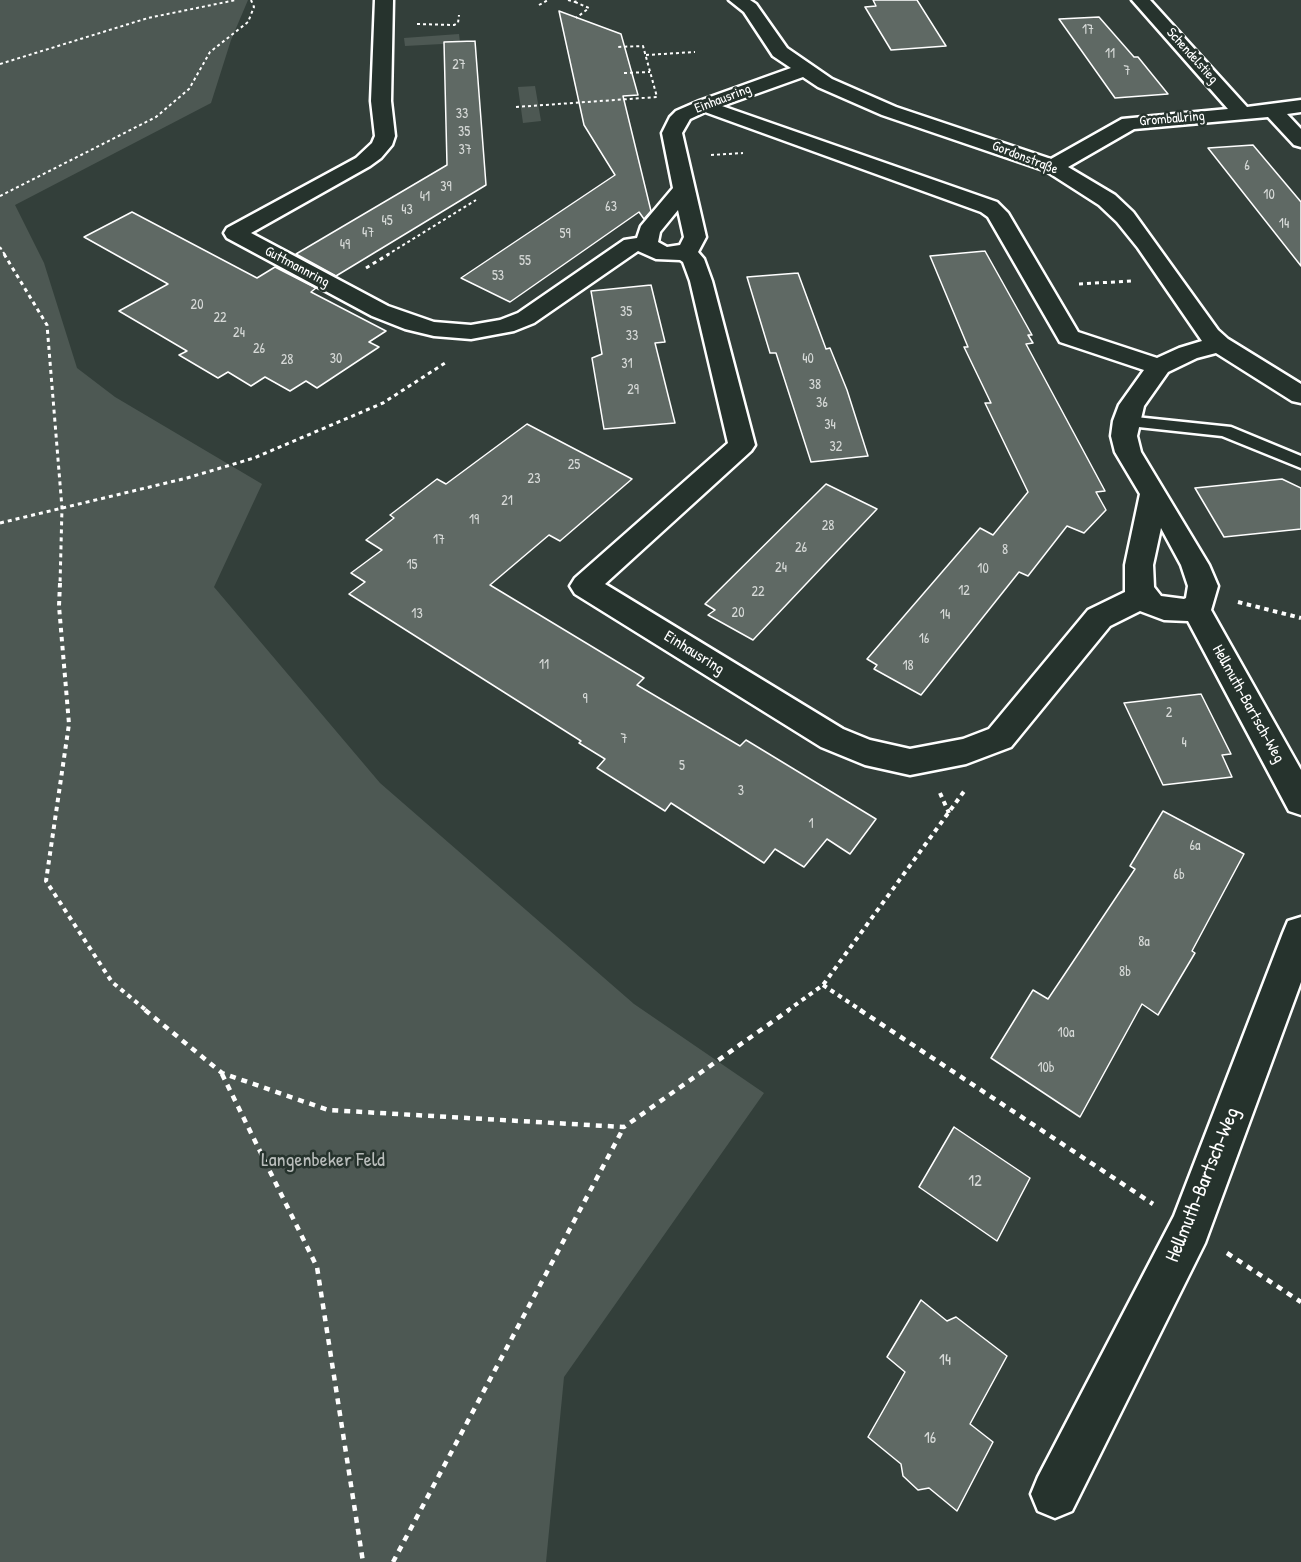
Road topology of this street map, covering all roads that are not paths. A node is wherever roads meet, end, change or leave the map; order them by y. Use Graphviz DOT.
graph roads {
  1 [pos="384,0"];
  2 [pos="738,0"];
  3 [pos="1141,0"];
  4 [pos="804,70"];
  5 [pos="706,105"];
  6 [pos="1301,106"];
  7 [pos="1273,111"];
  8 [pos="1242,113"];
  9 [pos="1301,141"];
  10 [pos="1053,167"];
  11 [pos="684,189"];
  12 [pos="647,243"];
  13 [pos="684,252"];
  14 [pos="1219,344"];
  15 [pos="1160,367"];
  16 [pos="1301,395"];
  17 [pos="1126,421"];
  18 [pos="1301,462"];
  19 [pos="1154,494"];
  20 [pos="1143,596"];
  21 [pos="1199,602"];
  22 [pos="1301,801"];
  23 [pos="1301,933"];
  24 [pos="1055,1494"];
  1 -- 12 [label="street, Guttmannring"];
  2 -- 4 [label="street, Gordonstraße"];
  3 -- 8 [label="street, Schendelstieg"];
  4 -- 5 [label="street, Einhausring"];
  4 -- 10 [label="street, Gordonstraße"];
  5 -- 11 [label="street, Einhausring"];
  5 -- 15 [label="street"];
  6 -- 7 [label="street, Gromballring"];
  7 -- 8 [label="street, Gromballring"];
  7 -- 9 [label="street"];
  8 -- 10 [label="street, Gromballring"];
  10 -- 14 [label="street, Gordonstraße"];
  11 -- 12 [label="street"];
  11 -- 13 [label="street, Einhausring"];
  12 -- 13 [label="street"];
  13 -- 20 [label="street, Einhausring"];
  14 -- 15 [label="street"];
  14 -- 16 [label="street, Gordonstraße"];
  15 -- 17 [label="street"];
  17 -- 18 [label="lane"];
  17 -- 19 [label="street, Hellmuth-Bartsch-Weg"];
  19 -- 20 [label="street"];
  19 -- 21 [label="street, Hellmuth-Bartsch-Weg"];
  20 -- 21 [label="street"];
  21 -- 22 [label="street, Hellmuth-Bartsch-Weg"];
  23 -- 24 [label="street, Hellmuth-Bartsch-Weg"];
}
